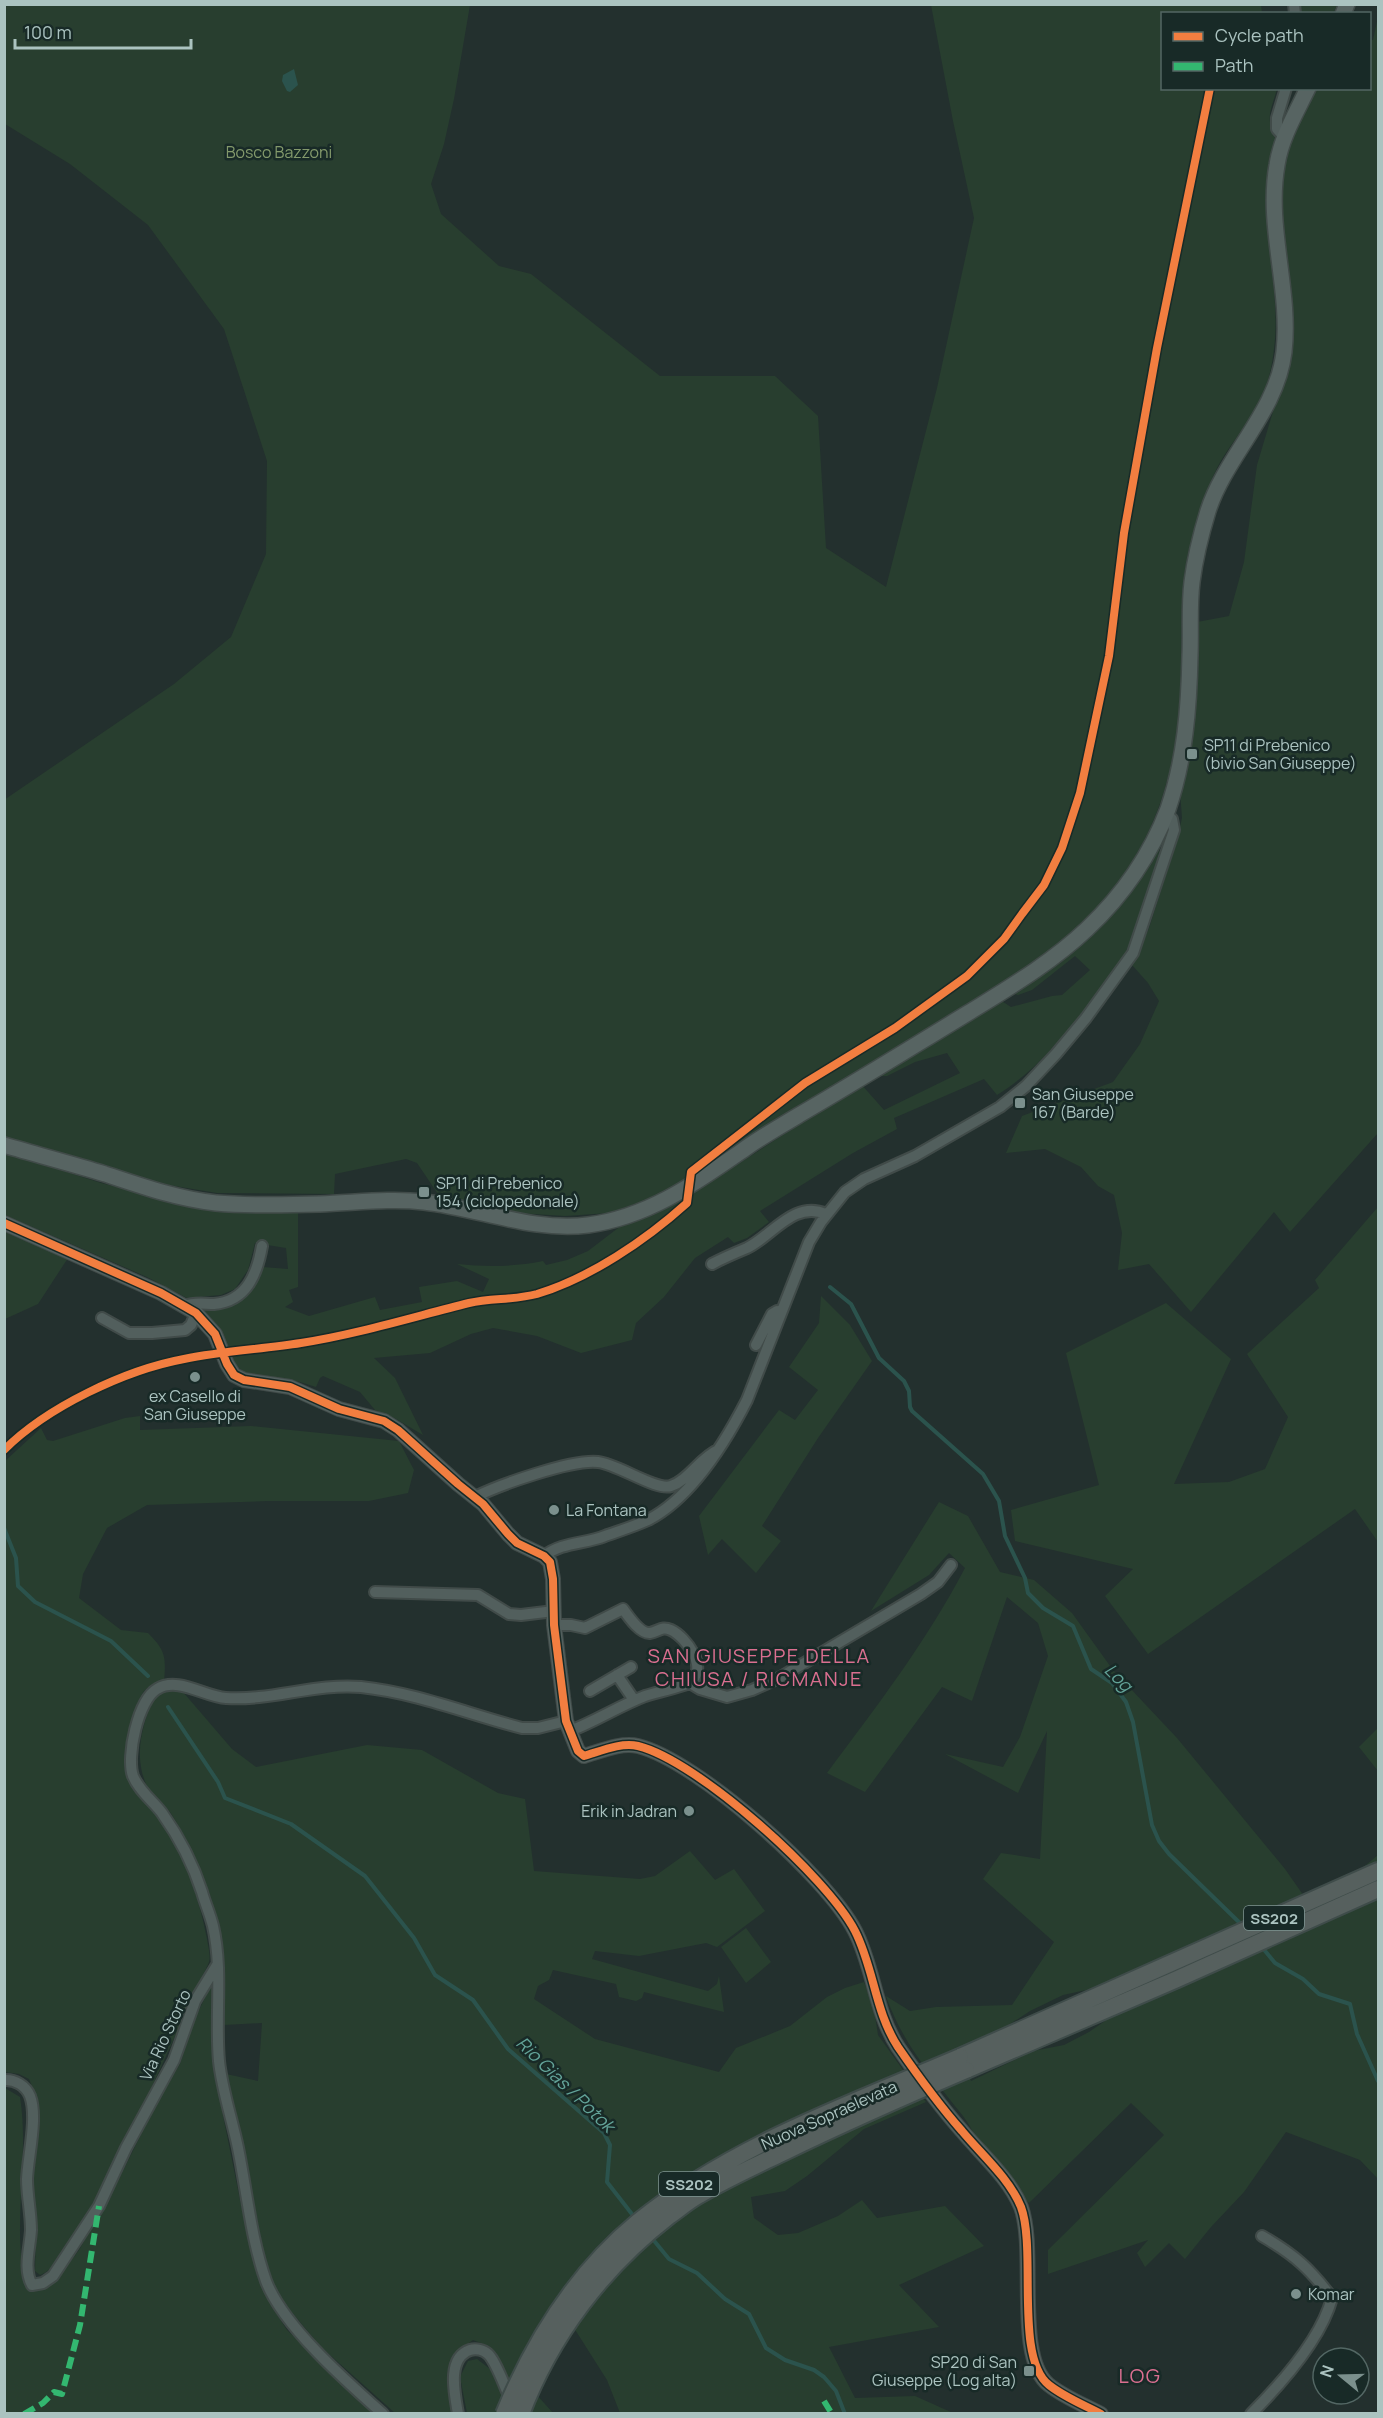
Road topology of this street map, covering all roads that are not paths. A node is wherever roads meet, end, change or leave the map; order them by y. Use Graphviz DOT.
graph roads {
  1 [pos="1285,90"];
  2 [pos="1307,90"];
  3 [pos="1285,138"];
  4 [pos="1166,813"];
  5 [pos="4,1146"];
  6 [pos="826,1214"];
  7 [pos="4,1222"];
  8 [pos="262,1246"];
  9 [pos="712,1264"];
  10 [pos="191,1310"];
  11 [pos="781,1312"];
  12 [pos="102,1318"];
  13 [pos="756,1345"];
  14 [pos="720,1448"];
  15 [pos="475,1497"];
  16 [pos="544,1556"];
  17 [pos="951,1565"];
  18 [pos="375,1592"];
  19 [pos="554,1618"];
  20 [pos="631,1666"];
  21 [pos="617,1675"];
  22 [pos="690,1683"];
  23 [pos="590,1691"];
  24 [pos="634,1700"];
  25 [pos="568,1726"];
  26 [pos="1378,1871"];
  27 [pos="1378,1889"];
  28 [pos="218,1965"];
  29 [pos="1172,1973"];
  30 [pos="963,2064"];
  31 [pos="4,2080"];
  32 [pos="1262,2236"];
  33 [pos="382,2414"];
  34 [pos="459,2414"];
  35 [pos="504,2414"];
  36 [pos="520,2414"];
  37 [pos="1101,2414"];
  38 [pos="1251,2414"];
  1 -- 3 [label="street"];
  2 -- 3 [label="main road"];
  3 -- 4 [label="main road"];
  4 -- 5 [label="main road"];
  4 -- 6 [label="street"];
  6 -- 9 [label="street"];
  6 -- 11 [label="street"];
  7 -- 10 [label="street"];
  8 -- 10 [label="street"];
  10 -- 12 [label="street"];
  10 -- 15 [label="street"];
  11 -- 13 [label="street"];
  11 -- 14 [label="street"];
  14 -- 15 [label="street"];
  14 -- 16 [label="street"];
  15 -- 16 [label="street"];
  16 -- 19 [label="street"];
  17 -- 22 [label="street"];
  18 -- 19 [label="street"];
  19 -- 22 [label="street"];
  19 -- 25 [label="street"];
  20 -- 21 [label="street"];
  21 -- 23 [label="street"];
  21 -- 24 [label="street"];
  22 -- 24 [label="street"];
  24 -- 25 [label="street"];
  25 -- 28 [label="street"];
  25 -- 37 [label="street"];
  26 -- 29 [label="highway, Nuova Sopraelevata / SS202"];
  27 -- 29 [label="highway, Nuova Sopraelevata / SS202"];
  28 -- 31 [label="street, Via Rio Storto"];
  28 -- 33 [label="street, Via Rio Storto"];
  29 -- 30 [label="highway, Nuova Sopraelevata / SS202"];
  30 -- 35 [label="highway, Nuova Sopraelevata / SS202, bridge"];
  30 -- 36 [label="highway, Nuova Sopraelevata / SS202, bridge"];
  32 -- 38 [label="street"];
  34 -- 36 [label="street"];
}
